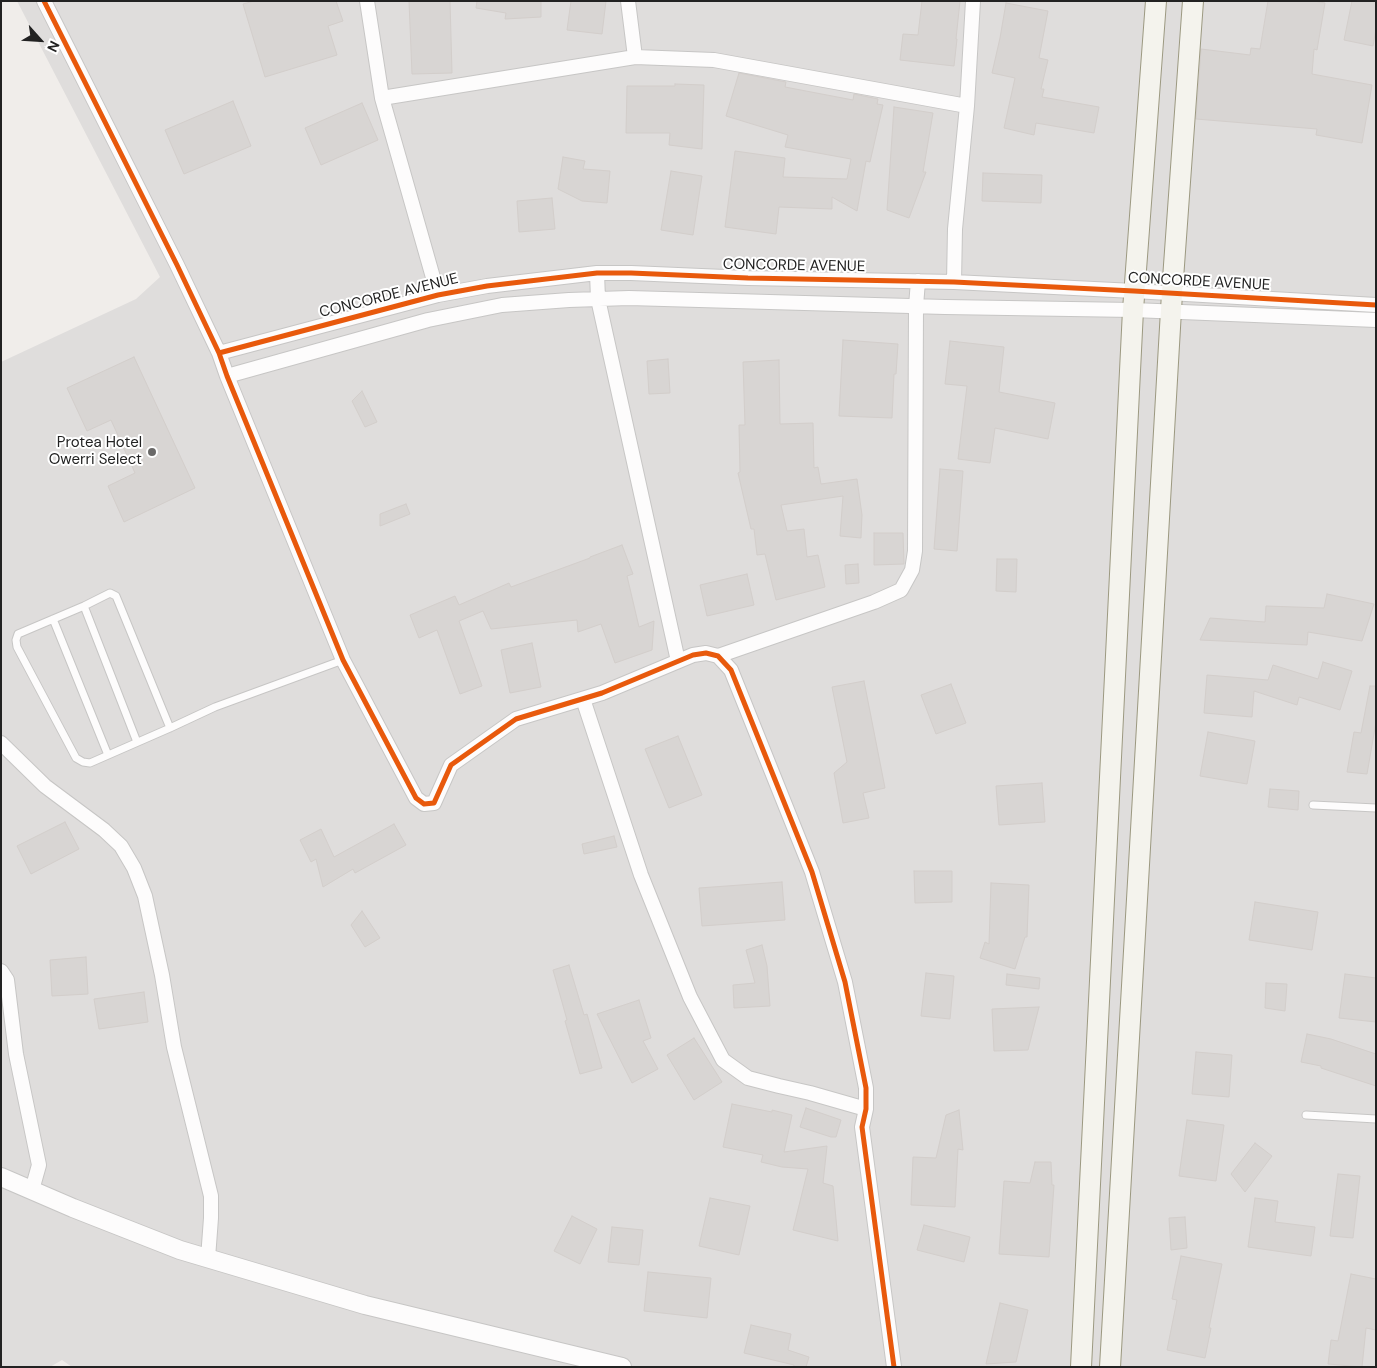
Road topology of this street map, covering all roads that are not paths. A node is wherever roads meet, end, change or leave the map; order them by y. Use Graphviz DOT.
graph roads {
  1 [pos="44,1"];
  2 [pos="367,1"];
  3 [pos="628,1"];
  4 [pos="973,1"];
  5 [pos="1156,1"];
  6 [pos="1194,1"];
  7 [pos="634,57"];
  8 [pos="382,98"];
  9 [pos="967,106"];
  10 [pos="597,273"];
  11 [pos="918,281"];
  12 [pos="954,282"];
  13 [pos="438,294"];
  14 [pos="598,299"];
  15 [pos="1134,300"];
  16 [pos="1172,302"];
  17 [pos="1376,305"];
  18 [pos="916,306"];
  19 [pos="1376,320"];
  20 [pos="219,353"];
  21 [pos="227,376"];
  22 [pos="84,606"];
  23 [pos="53,619"];
  24 [pos="718,656"];
  25 [pos="343,660"];
  26 [pos="678,661"];
  27 [pos="583,699"];
  28 [pos="170,728"];
  29 [pos="137,742"];
  30 [pos="1,743"];
  31 [pos="108,755"];
  32 [pos="1313,805"];
  33 [pos="1376,808"];
  34 [pos="1,971"];
  35 [pos="866,1109"];
  36 [pos="1306,1115"];
  37 [pos="1376,1119"];
  38 [pos="1,1177"];
  39 [pos="32,1190"];
  40 [pos="208,1258"];
  41 [pos="622,1367"];
  42 [pos="894,1367"];
  43 [pos="1081,1367"];
  44 [pos="1110,1367"];
  1 -- 20 [label="street"];
  2 -- 8 [label="street"];
  3 -- 7 [label="street"];
  4 -- 9 [label="street"];
  5 -- 15 [label="main road"];
  6 -- 16 [label="main road"];
  7 -- 8 [label="street"];
  7 -- 9 [label="street"];
  8 -- 13 [label="street"];
  9 -- 12 [label="street"];
  10 -- 11 [label="street, CONCORDE AVENUE"];
  10 -- 13 [label="street, CONCORDE AVENUE"];
  10 -- 14 [label="street"];
  11 -- 12 [label="street, CONCORDE AVENUE"];
  11 -- 18 [label="street"];
  12 -- 15 [label="street, CONCORDE AVENUE"];
  13 -- 20 [label="street, CONCORDE AVENUE"];
  14 -- 18 [label="street, CONCORDE AVENUE"];
  14 -- 21 [label="street, CONCORDE AVENUE"];
  14 -- 26 [label="street"];
  15 -- 16 [label="street, CONCORDE AVENUE"];
  15 -- 16 [label="street, CONCORDE AVENUE"];
  15 -- 18 [label="street, CONCORDE AVENUE"];
  15 -- 43 [label="main road"];
  16 -- 17 [label="street, CONCORDE AVENUE"];
  16 -- 19 [label="street, CONCORDE AVENUE"];
  16 -- 44 [label="main road"];
  18 -- 24 [label="street"];
  20 -- 21 [label="street"];
  21 -- 25 [label="street"];
  22 -- 23 [label="lane"];
  22 -- 28 [label="lane"];
  22 -- 29 [label="lane"];
  23 -- 31 [label="lane"];
  23 -- 31 [label="lane"];
  24 -- 26 [label="street"];
  24 -- 35 [label="street"];
  25 -- 27 [label="street"];
  25 -- 28 [label="lane"];
  26 -- 27 [label="street"];
  27 -- 35 [label="street"];
  28 -- 29 [label="lane"];
  29 -- 31 [label="lane"];
  30 -- 40 [label="street"];
  32 -- 33 [label="lane"];
  34 -- 39 [label="street"];
  35 -- 42 [label="street"];
  36 -- 37 [label="lane"];
  38 -- 39 [label="street"];
  39 -- 40 [label="street"];
  40 -- 41 [label="street"];
}
